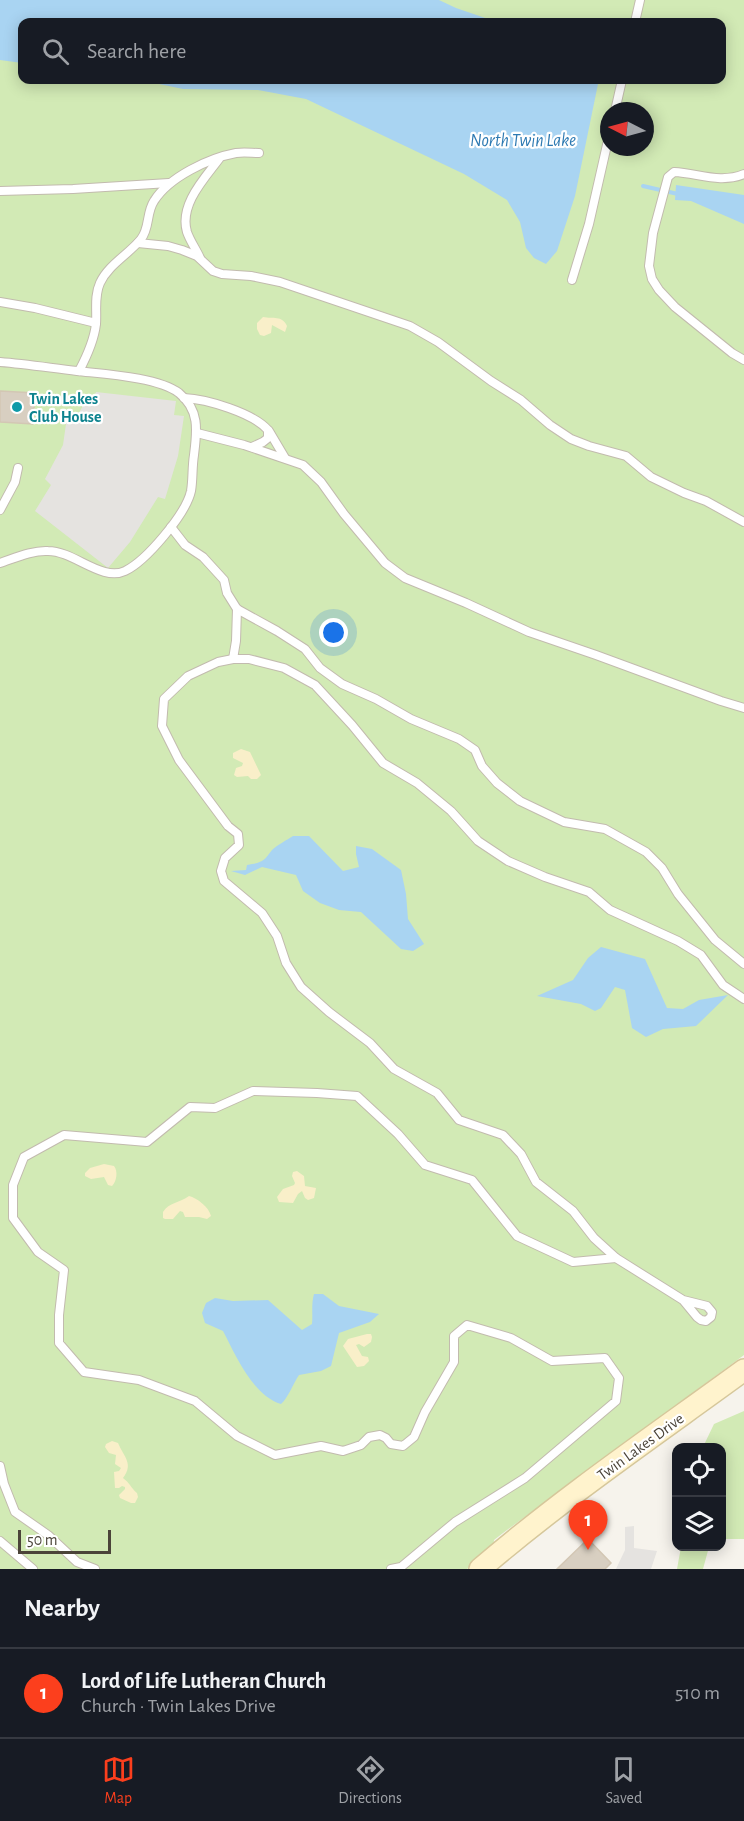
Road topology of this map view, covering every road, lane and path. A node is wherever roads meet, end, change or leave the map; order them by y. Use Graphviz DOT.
graph roads {
  1 [pos="640,0"];
  2 [pos="636,18"];
  3 [pos="621,84"];
  4 [pos="617,102"];
  5 [pos="259,153"];
  6 [pos="604,156"];
  7 [pos="220,158"];
  8 [pos="744,174"];
  9 [pos="169,183"];
  10 [pos="0,190"];
  11 [pos="138,243"];
  12 [pos="201,259"];
  13 [pos="572,280"];
  14 [pos="0,302"];
  15 [pos="96,323"];
  16 [pos="744,360"];
  17 [pos="0,362"];
  18 [pos="80,371"];
  19 [pos="184,398"];
  20 [pos="268,430"];
  21 [pos="197,433"];
  22 [pos="252,447"];
  23 [pos="285,458"];
  24 [pos="18,468"];
  25 [pos="0,510"];
  26 [pos="744,522"];
  27 [pos="171,527"];
  28 [pos="0,563"];
  29 [pos="237,609"];
  30 [pos="233,659"];
  31 [pos="744,708"];
  32 [pos="744,964"];
  33 [pos="744,999"];
  34 [pos="616,1258"];
  35 [pos="683,1300"];
  36 [pos="744,1370"];
  37 [pos="0,1466"];
  38 [pos="0,1541"];
  39 [pos="33,1569"];
  40 [pos="95,1569"];
  41 [pos="391,1569"];
  42 [pos="480,1569"];
  1 -- 2 [label="lane"];
  3 -- 4 [label="lane"];
  5 -- 7 [label="lane"];
  6 -- 13 [label="lane"];
  7 -- 9 [label="lane"];
  7 -- 12 [label="lane"];
  8 -- 16 [label="lane"];
  9 -- 10 [label="lane"];
  9 -- 11 [label="lane"];
  11 -- 12 [label="lane"];
  11 -- 15 [label="lane"];
  12 -- 26 [label="lane"];
  14 -- 15 [label="lane"];
  15 -- 18 [label="lane"];
  17 -- 18 [label="lane"];
  18 -- 19 [label="lane"];
  19 -- 20 [label="lane"];
  19 -- 21 [label="lane"];
  20 -- 22 [label="lane"];
  20 -- 23 [label="lane"];
  21 -- 22 [label="lane"];
  21 -- 27 [label="lane"];
  22 -- 23 [label="lane"];
  23 -- 31 [label="lane"];
  24 -- 25 [label="lane"];
  27 -- 28 [label="lane"];
  27 -- 29 [label="lane"];
  29 -- 30 [label="lane"];
  29 -- 32 [label="lane"];
  30 -- 33 [label="lane"];
  30 -- 34 [label="lane"];
  34 -- 35 [label="lane"];
  34 -- 41 [label="lane"];
  36 -- 42 [label="street, Twin Lakes Drive"];
  37 -- 40 [label="lane"];
  38 -- 39 [label="lane"];
}
